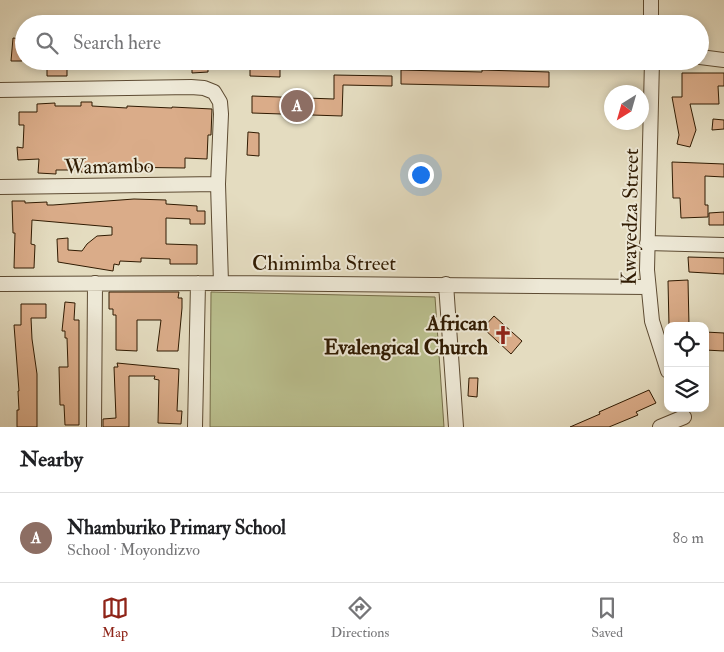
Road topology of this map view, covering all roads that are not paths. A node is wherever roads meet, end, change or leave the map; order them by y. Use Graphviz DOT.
graph roads {
  1 [pos="650,0"];
  2 [pos="651,15"];
  3 [pos="709,58"];
  4 [pos="724,60"];
  5 [pos="652,70"];
  6 [pos="0,90"];
  7 [pos="218,184"];
  8 [pos="0,188"];
  9 [pos="648,243"];
  10 [pos="724,245"];
  11 [pos="95,283"];
  12 [pos="198,283"];
  13 [pos="221,283"];
  14 [pos="0,284"];
  15 [pos="446,284"];
  16 [pos="648,287"];
  17 [pos="667,367"];
  18 [pos="685,417"];
  19 [pos="94,427"];
  20 [pos="195,427"];
  21 [pos="456,427"];
  22 [pos="660,427"];
  1 -- 2 [label="street"];
  3 -- 4 [label="street"];
  5 -- 9 [label="street, Kwayedza Street"];
  6 -- 7 [label="street"];
  7 -- 8 [label="street, Wamambo"];
  7 -- 13 [label="street"];
  9 -- 10 [label="street"];
  9 -- 16 [label="street, Kwayedza Street"];
  11 -- 12 [label="street, Chimimba Street"];
  11 -- 14 [label="street, Chimimba Street"];
  11 -- 19 [label="street"];
  12 -- 13 [label="street, Chimimba Street"];
  12 -- 20 [label="street"];
  13 -- 15 [label="street, Chimimba Street"];
  15 -- 16 [label="street, Chimimba Street"];
  15 -- 21 [label="street"];
  16 -- 17 [label="street, Kwayedza Street"];
  18 -- 22 [label="street"];
}
